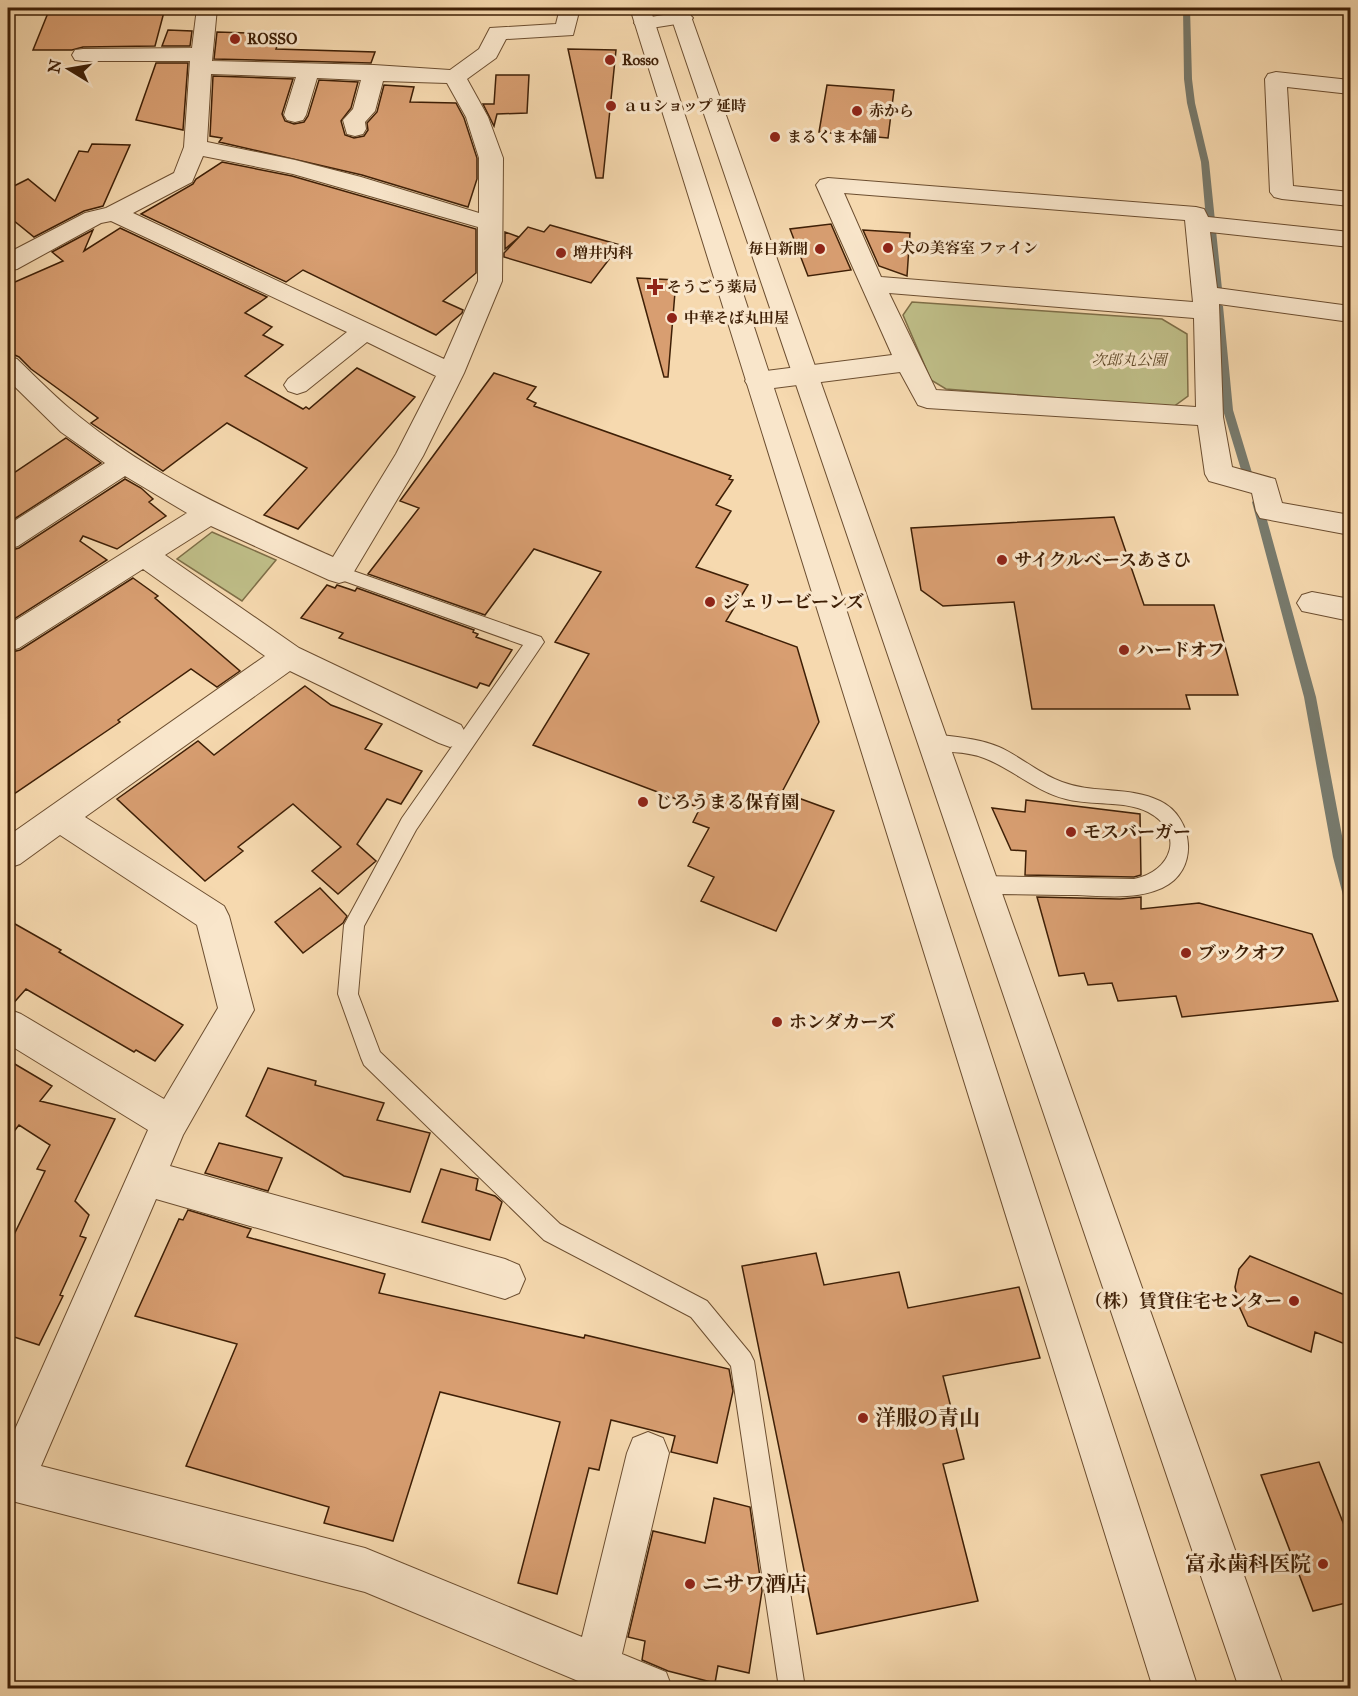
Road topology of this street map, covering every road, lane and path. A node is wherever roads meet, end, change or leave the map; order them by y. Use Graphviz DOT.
graph roads {
  1 [pos="207,8"];
  2 [pos="570,8"];
  3 [pos="680,13"];
  4 [pos="643,15"];
  5 [pos="83,55"];
  6 [pos="201,61"];
  7 [pos="309,70"];
  8 [pos="374,72"];
  9 [pos="455,77"];
  10 [pos="1350,87"];
  11 [pos="295,115"];
  12 [pos="355,129"];
  13 [pos="195,147"];
  14 [pos="1350,200"];
  15 [pos="114,213"];
  16 [pos="476,220"];
  17 [pos="1207,224"];
  18 [pos="1350,239"];
  19 [pos="8,260"];
  20 [pos="873,284"];
  21 [pos="1213,299"];
  22 [pos="1350,314"];
  23 [pos="365,330"];
  24 [pos="907,362"];
  25 [pos="8,365"];
  26 [pos="451,373"];
  27 [pos="805,375"];
  28 [pos="758,381"];
  29 [pos="297,384"];
  30 [pos="1210,417"];
  31 [pos="125,463"];
  32 [pos="209,513"];
  33 [pos="1350,525"];
  34 [pos="8,539"];
  35 [pos="144,555"];
  36 [pos="339,572"];
  37 [pos="1312,603"];
  38 [pos="1350,610"];
  39 [pos="8,640"];
  40 [pos="288,656"];
  41 [pos="450,734"];
  42 [pos="932,742"];
  43 [pos="59,818"];
  44 [pos="8,854"];
  45 [pos="982,885"];
  46 [pos="8,1025"];
  47 [pos="170,1123"];
  48 [pos="146,1178"];
  49 [pos="505,1279"];
  50 [pos="648,1453"];
  51 [pos="10,1480"];
  52 [pos="597,1667"];
  53 [pos="650,1689"];
  54 [pos="792,1689"];
  55 [pos="1176,1689"];
  56 [pos="1262,1689"];
  1 -- 6 [label="street"];
  2 -- 9 [label="street"];
  3 -- 4 [label="street"];
  3 -- 27 [label="street"];
  4 -- 28 [label="street"];
  5 -- 6 [label="street"];
  6 -- 7 [label="street"];
  6 -- 13 [label="street"];
  7 -- 8 [label="street"];
  7 -- 11 [label="street"];
  8 -- 9 [label="street"];
  8 -- 12 [label="street"];
  9 -- 26 [label="street"];
  10 -- 14 [label="street"];
  13 -- 15 [label="street"];
  13 -- 16 [label="street"];
  15 -- 19 [label="street"];
  15 -- 23 [label="street"];
  17 -- 18 [label="street"];
  17 -- 20 [label="street"];
  17 -- 21 [label="street"];
  20 -- 21 [label="street"];
  20 -- 24 [label="street"];
  21 -- 22 [label="street"];
  21 -- 30 [label="street"];
  23 -- 26 [label="street"];
  23 -- 29 [label="street"];
  24 -- 27 [label="street"];
  24 -- 30 [label="street"];
  25 -- 31 [label="street"];
  26 -- 36 [label="street"];
  27 -- 28 [label="street"];
  27 -- 42 [label="street"];
  28 -- 55 [label="street"];
  30 -- 33 [label="street"];
  31 -- 32 [label="street"];
  31 -- 34 [label="street"];
  32 -- 35 [label="street"];
  32 -- 36 [label="street"];
  35 -- 39 [label="street"];
  35 -- 40 [label="street"];
  36 -- 54 [label="lane"];
  37 -- 38 [label="street"];
  40 -- 41 [label="street"];
  40 -- 43 [label="street"];
  42 -- 45 [label="street"];
  42 -- 45 [label="lane"];
  43 -- 44 [label="street"];
  43 -- 47 [label="street"];
  45 -- 56 [label="street"];
  46 -- 47 [label="street"];
  47 -- 48 [label="street"];
  48 -- 49 [label="street"];
  48 -- 51 [label="street"];
  50 -- 52 [label="street"];
  51 -- 52 [label="street"];
  52 -- 53 [label="street"];
}
